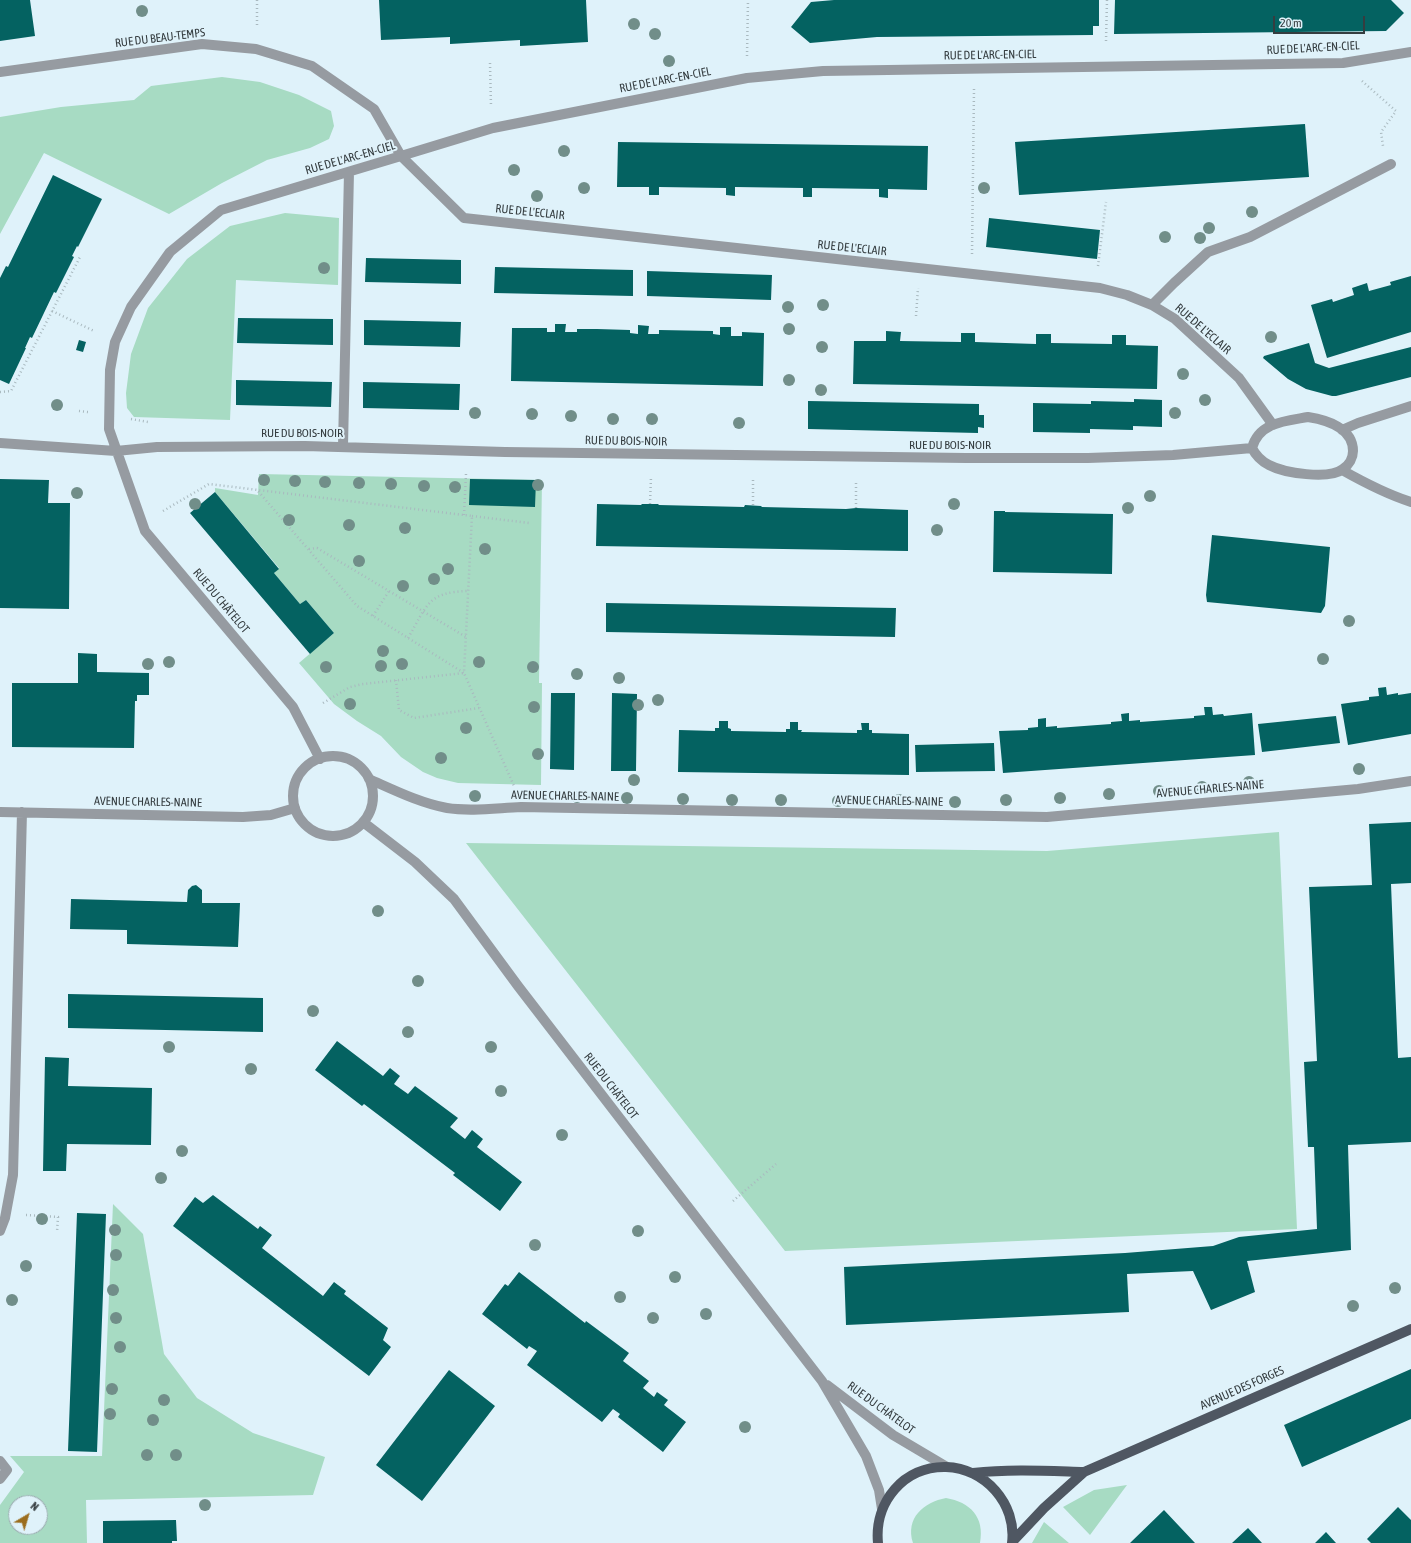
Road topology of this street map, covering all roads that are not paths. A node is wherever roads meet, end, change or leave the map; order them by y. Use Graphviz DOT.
graph roads {
  1 [pos="1411,52"];
  2 [pos="0,72"];
  3 [pos="401,156"];
  4 [pos="1391,164"];
  5 [pos="349,172"];
  6 [pos="1152,305"];
  7 [pos="1411,406"];
  8 [pos="1273,425"];
  9 [pos="1342,430"];
  10 [pos="0,443"];
  11 [pos="343,446"];
  12 [pos="1252,448"];
  13 [pos="116,452"];
  14 [pos="1342,470"];
  15 [pos="1411,502"];
  16 [pos="320,759"];
  17 [pos="369,779"];
  18 [pos="1411,781"];
  19 [pos="295,808"];
  20 [pos="0,812"];
  21 [pos="22,812"];
  22 [pos="363,822"];
  23 [pos="0,1231"];
  24 [pos="1411,1329"];
  25 [pos="822,1381"];
  26 [pos="0,1461"];
  27 [pos="947,1467"];
  28 [pos="1084,1472"];
  29 [pos="973,1473"];
  30 [pos="0,1479"];
  31 [pos="882,1509"];
  32 [pos="1012,1542"];
  33 [pos="878,1543"];
  1 -- 3 [label="street, RUE DE L'ARC-EN-CIEL"];
  2 -- 3 [label="street, RUE DU BEAU-TEMPS"];
  3 -- 5 [label="street, RUE DE L'ARC-EN-CIEL"];
  3 -- 6 [label="street, RUE DE L'ECLAIR"];
  4 -- 6 [label="street"];
  5 -- 11 [label="street"];
  5 -- 13 [label="street, RUE DE L'ARC-EN-CIEL"];
  6 -- 8 [label="street, RUE DE L'ECLAIR"];
  7 -- 9 [label="street"];
  8 -- 9 [label="street"];
  8 -- 12 [label="street"];
  9 -- 14 [label="street"];
  10 -- 13 [label="street, RUE DU BOIS-NOIR"];
  11 -- 12 [label="street, RUE DU BOIS-NOIR"];
  11 -- 13 [label="street, RUE DU BOIS-NOIR"];
  12 -- 14 [label="street"];
  13 -- 16 [label="street, RUE DU CHÂTELOT"];
  14 -- 15 [label="street"];
  16 -- 17 [label="street"];
  16 -- 19 [label="street"];
  17 -- 18 [label="street, AVENUE CHARLES-NAINE"];
  17 -- 22 [label="street"];
  19 -- 21 [label="street, AVENUE CHARLES-NAINE"];
  19 -- 22 [label="street"];
  20 -- 21 [label="street, AVENUE CHARLES-NAINE"];
  21 -- 23 [label="street"];
  22 -- 25 [label="street, RUE DU CHÂTELOT"];
  24 -- 28 [label="main road, AVENUE DES FORGES"];
  25 -- 27 [label="street, RUE DU CHÂTELOT"];
  25 -- 31 [label="street, RUE DU CHÂTELOT"];
  26 -- 30 [label="street"];
  27 -- 29 [label="main road"];
  27 -- 31 [label="main road"];
  28 -- 29 [label="main road, AVENUE DES FORGES"];
  28 -- 32 [label="main road, AVENUE DES FORGES"];
  29 -- 32 [label="main road"];
  31 -- 33 [label="main road"];
}
